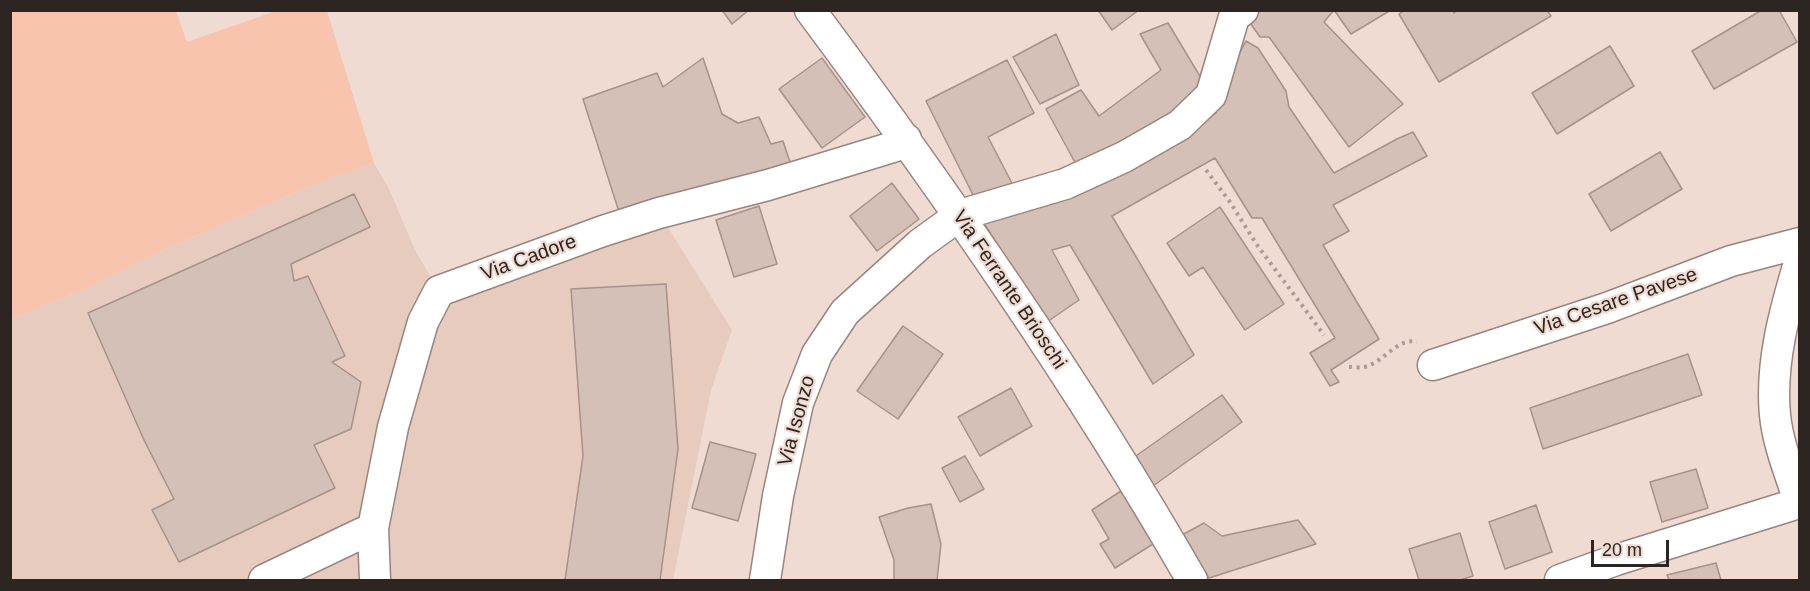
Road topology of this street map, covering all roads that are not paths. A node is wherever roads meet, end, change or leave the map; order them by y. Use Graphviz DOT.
graph roads {
  1 [pos="810,10"];
  2 [pos="1242,10"];
  3 [pos="906,139"];
  4 [pos="960,215"];
  5 [pos="1800,243"];
  6 [pos="1800,260"];
  7 [pos="1433,365"];
  8 [pos="1799,504"];
  9 [pos="373,528"];
  10 [pos="264,580"];
  11 [pos="375,580"];
  12 [pos="765,580"];
  13 [pos="1192,580"];
  14 [pos="1560,580"];
  1 -- 3 [label="street, Via Ferrante Brioschi"];
  2 -- 4 [label="street, Via Isonzo"];
  3 -- 4 [label="street, Via Ferrante Brioschi"];
  3 -- 9 [label="street, Via Cadore"];
  4 -- 12 [label="street, Via Isonzo"];
  4 -- 13 [label="street, Via Ferrante Brioschi"];
  5 -- 7 [label="street, Via Cesare Pavese"];
  6 -- 8 [label="street"];
  8 -- 14 [label="street"];
  9 -- 10 [label="street"];
  9 -- 11 [label="street, Via Cadore"];
}
